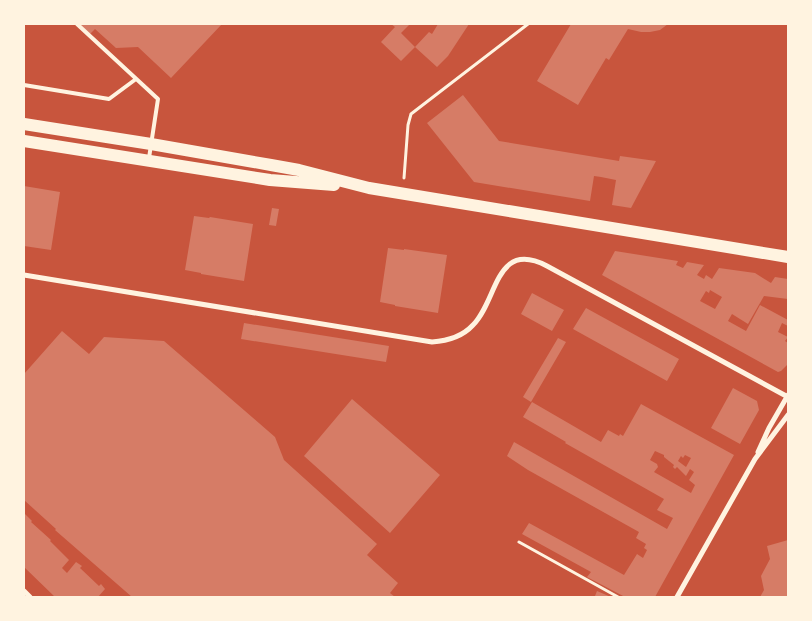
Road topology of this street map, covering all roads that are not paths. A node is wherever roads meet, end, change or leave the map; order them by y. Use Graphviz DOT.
graph roads {
  1 [pos="77,24"];
  2 [pos="136,79"];
  3 [pos="24,85"];
  4 [pos="24,124"];
  5 [pos="24,141"];
  6 [pos="151,144"];
  7 [pos="149,160"];
  8 [pos="368,188"];
  9 [pos="788,256"];
  10 [pos="24,275"];
  11 [pos="788,396"];
  12 [pos="788,415"];
  13 [pos="755,459"];
  14 [pos="24,591"];
  15 [pos="30,597"];
  16 [pos="677,597"];
  1 -- 2 [label="lane"];
  2 -- 3 [label="lane"];
  2 -- 6 [label="lane"];
  4 -- 6 [label="main road"];
  5 -- 7 [label="main road"];
  6 -- 7 [label="lane"];
  6 -- 8 [label="main road"];
  7 -- 8 [label="main road"];
  8 -- 9 [label="main road"];
  10 -- 11 [label="street"];
  11 -- 13 [label="street"];
  12 -- 13 [label="street"];
  13 -- 16 [label="street"];
  14 -- 15 [label="street"];
}
